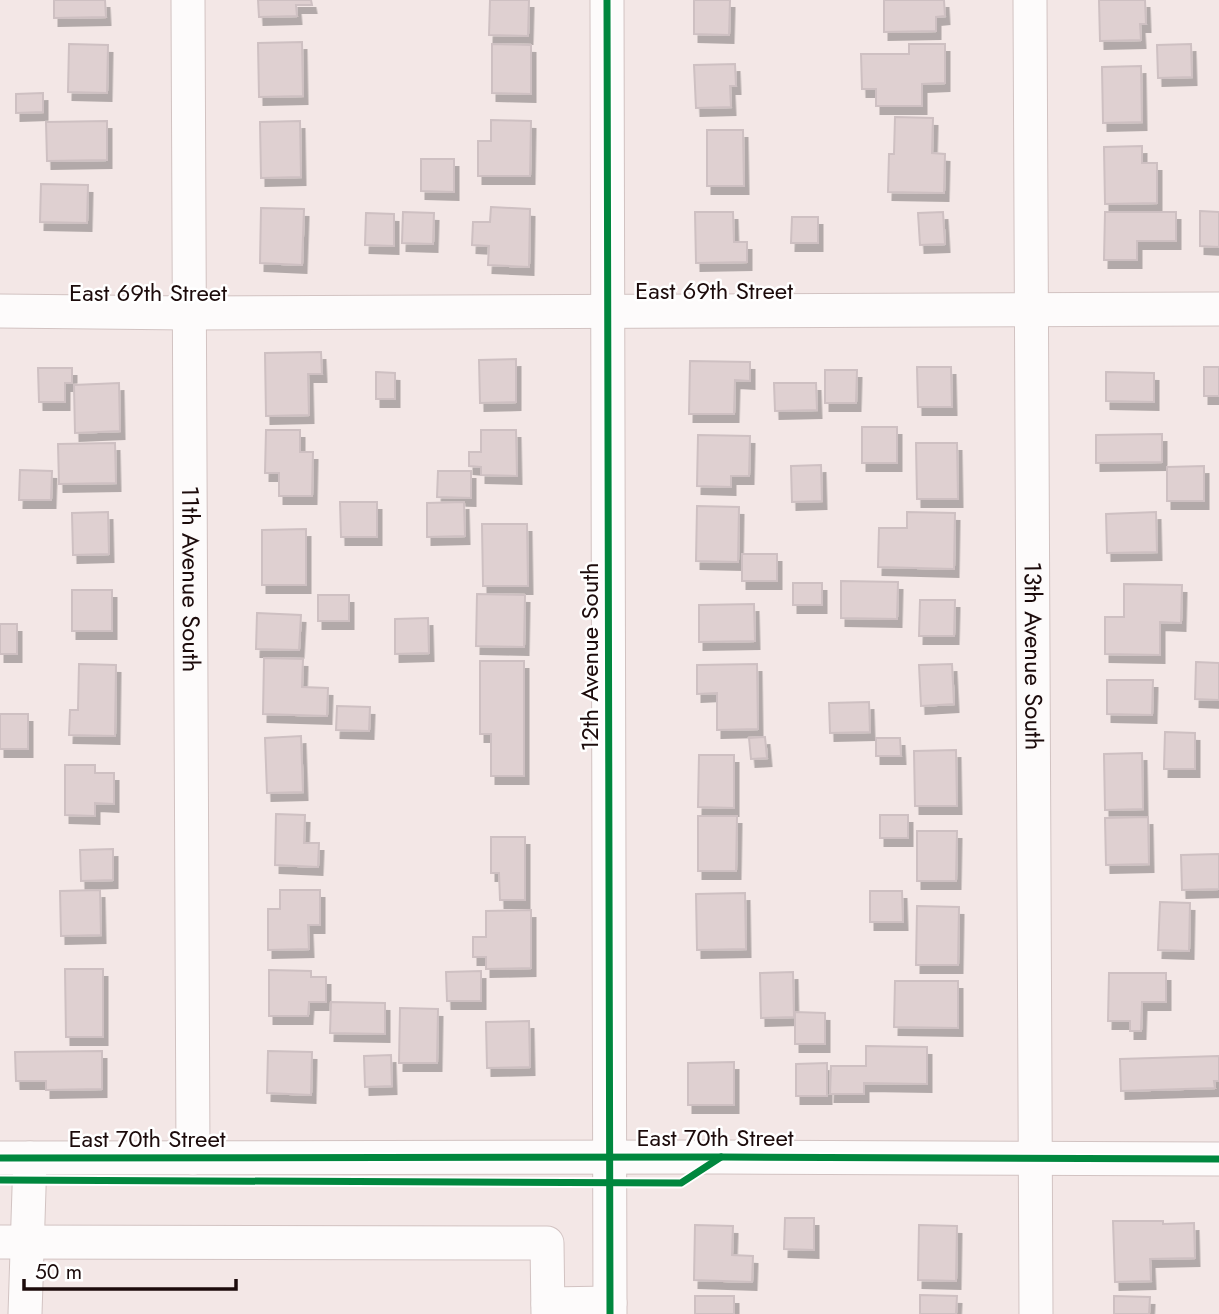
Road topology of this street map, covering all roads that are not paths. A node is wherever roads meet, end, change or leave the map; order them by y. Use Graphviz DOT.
graph roads {
  1 [pos="188,0"];
  2 [pos="607,0"];
  3 [pos="1030,0"];
  4 [pos="1219,309"];
  5 [pos="608,310"];
  6 [pos="1031,310"];
  7 [pos="0,311"];
  8 [pos="188,313"];
  9 [pos="611,1157"];
  10 [pos="15,1158"];
  11 [pos="193,1158"];
  12 [pos="1037,1159"];
  13 [pos="1219,1159"];
  14 [pos="13,1242"];
  15 [pos="548,1309"];
  16 [pos="610,1309"];
  17 [pos="25,1314"];
  18 [pos="1036,1314"];
  1 -- 8 [label="street, 11th Avenue South"];
  2 -- 5 [label="street, 12th Avenue South"];
  3 -- 6 [label="street, 13th Avenue South"];
  4 -- 6 [label="street, East 69th Street"];
  5 -- 6 [label="street, East 69th Street"];
  5 -- 8 [label="street, East 69th Street"];
  5 -- 9 [label="street, 12th Avenue South"];
  6 -- 12 [label="street, 13th Avenue South"];
  7 -- 8 [label="street, East 69th Street"];
  8 -- 11 [label="street, 11th Avenue South"];
  9 -- 11 [label="street, East 70th Street"];
  9 -- 12 [label="street, East 70th Street"];
  9 -- 16 [label="street, 12th Avenue South"];
  10 -- 11 [label="street, East 70th Street"];
  10 -- 14 [label="street"];
  12 -- 13 [label="street, East 70th Street"];
  12 -- 18 [label="street, 13th Avenue South"];
  14 -- 15 [label="street"];
  14 -- 17 [label="street"];
  15 -- 16 [label="street"];
}
